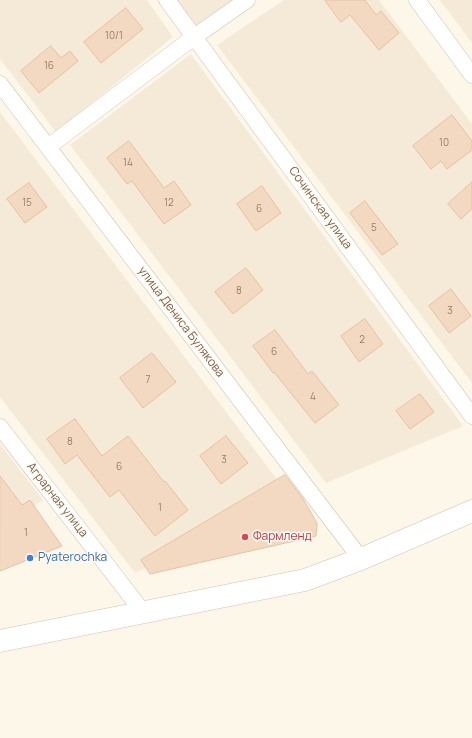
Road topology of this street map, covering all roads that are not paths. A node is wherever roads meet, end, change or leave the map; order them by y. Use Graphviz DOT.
graph roads {
  1 [pos="167,0"];
  2 [pos="247,0"];
  3 [pos="417,0"];
  4 [pos="194,37"];
  5 [pos="472,75"];
  6 [pos="0,84"];
  7 [pos="48,147"];
  8 [pos="472,416"];
  9 [pos="0,427"];
  10 [pos="472,511"];
  11 [pos="361,559"];
  12 [pos="143,612"];
  13 [pos="0,641"];
  1 -- 4 [label="street, Сочинская улица"];
  2 -- 4 [label="street"];
  3 -- 5 [label="street"];
  4 -- 7 [label="street"];
  4 -- 8 [label="street, Сочинская улица"];
  6 -- 7 [label="street, улица Дениса Булякова"];
  7 -- 11 [label="street, улица Дениса Булякова"];
  9 -- 12 [label="street, Аграрная улица"];
  10 -- 11 [label="main road"];
  11 -- 12 [label="main road"];
  12 -- 13 [label="main road"];
}
